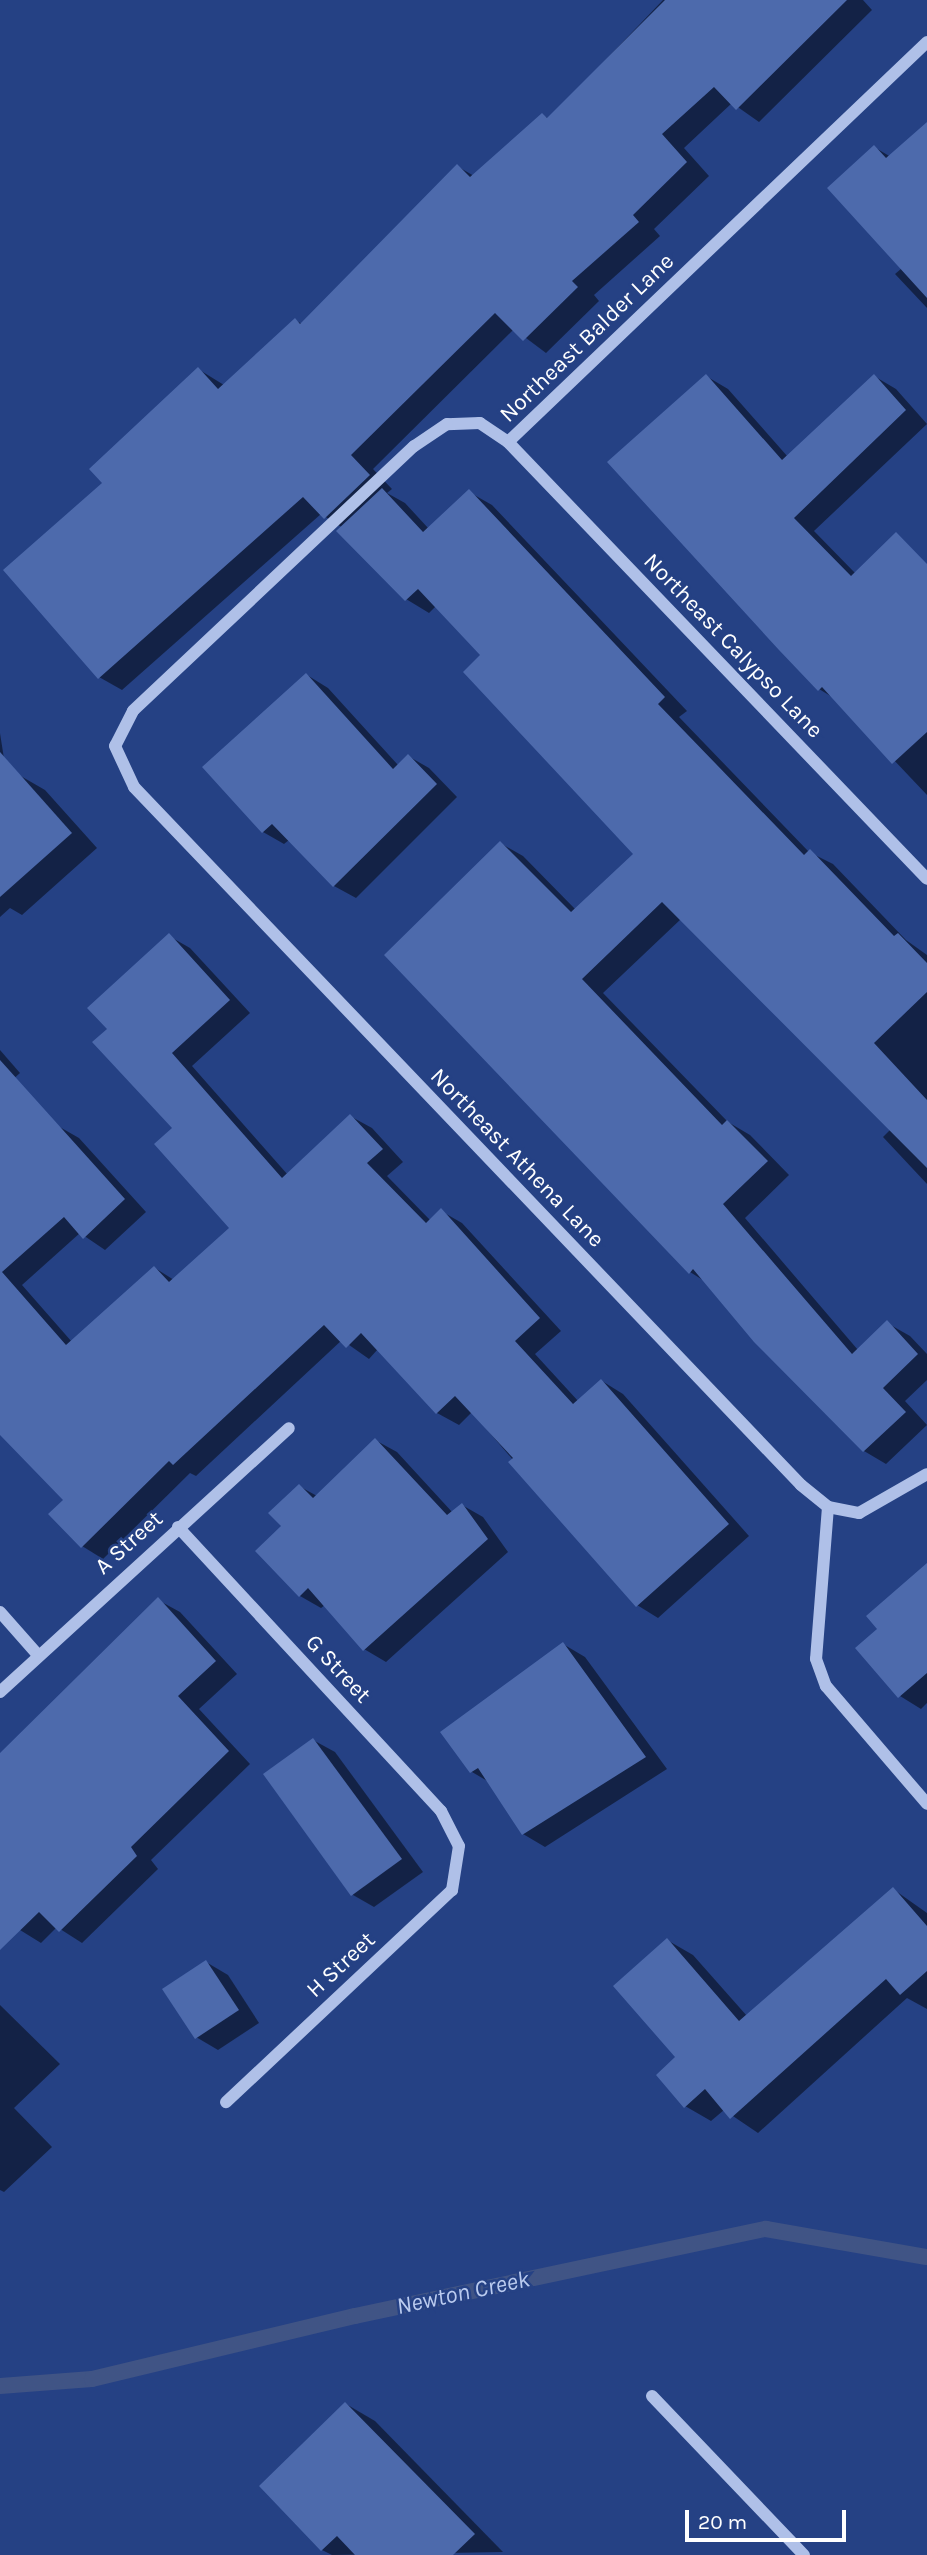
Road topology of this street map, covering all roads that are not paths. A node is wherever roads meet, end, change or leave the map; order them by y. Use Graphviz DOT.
graph roads {
  1 [pos="927,42"];
  2 [pos="508,442"];
  3 [pos="116,746"];
  4 [pos="927,879"];
  5 [pos="289,1428"];
  6 [pos="927,1474"];
  7 [pos="828,1507"];
  8 [pos="178,1527"];
  9 [pos="0,1612"];
  10 [pos="38,1655"];
  11 [pos="0,1692"];
  12 [pos="927,1804"];
  13 [pos="459,1846"];
  14 [pos="226,2102"];
  15 [pos="652,2396"];
  16 [pos="804,2555"];
  1 -- 2 [label="street, Northeast Balder Lane"];
  2 -- 3 [label="street, Northeast Balder Lane"];
  2 -- 4 [label="street, Northeast Calypso Lane"];
  3 -- 7 [label="street, Northeast Athena Lane"];
  5 -- 8 [label="street, A Street"];
  6 -- 7 [label="street"];
  7 -- 12 [label="street"];
  8 -- 10 [label="street, A Street"];
  8 -- 13 [label="street, G Street"];
  9 -- 10 [label="street"];
  10 -- 11 [label="street, A Street"];
  13 -- 14 [label="street, H Street"];
  15 -- 16 [label="street"];
}
